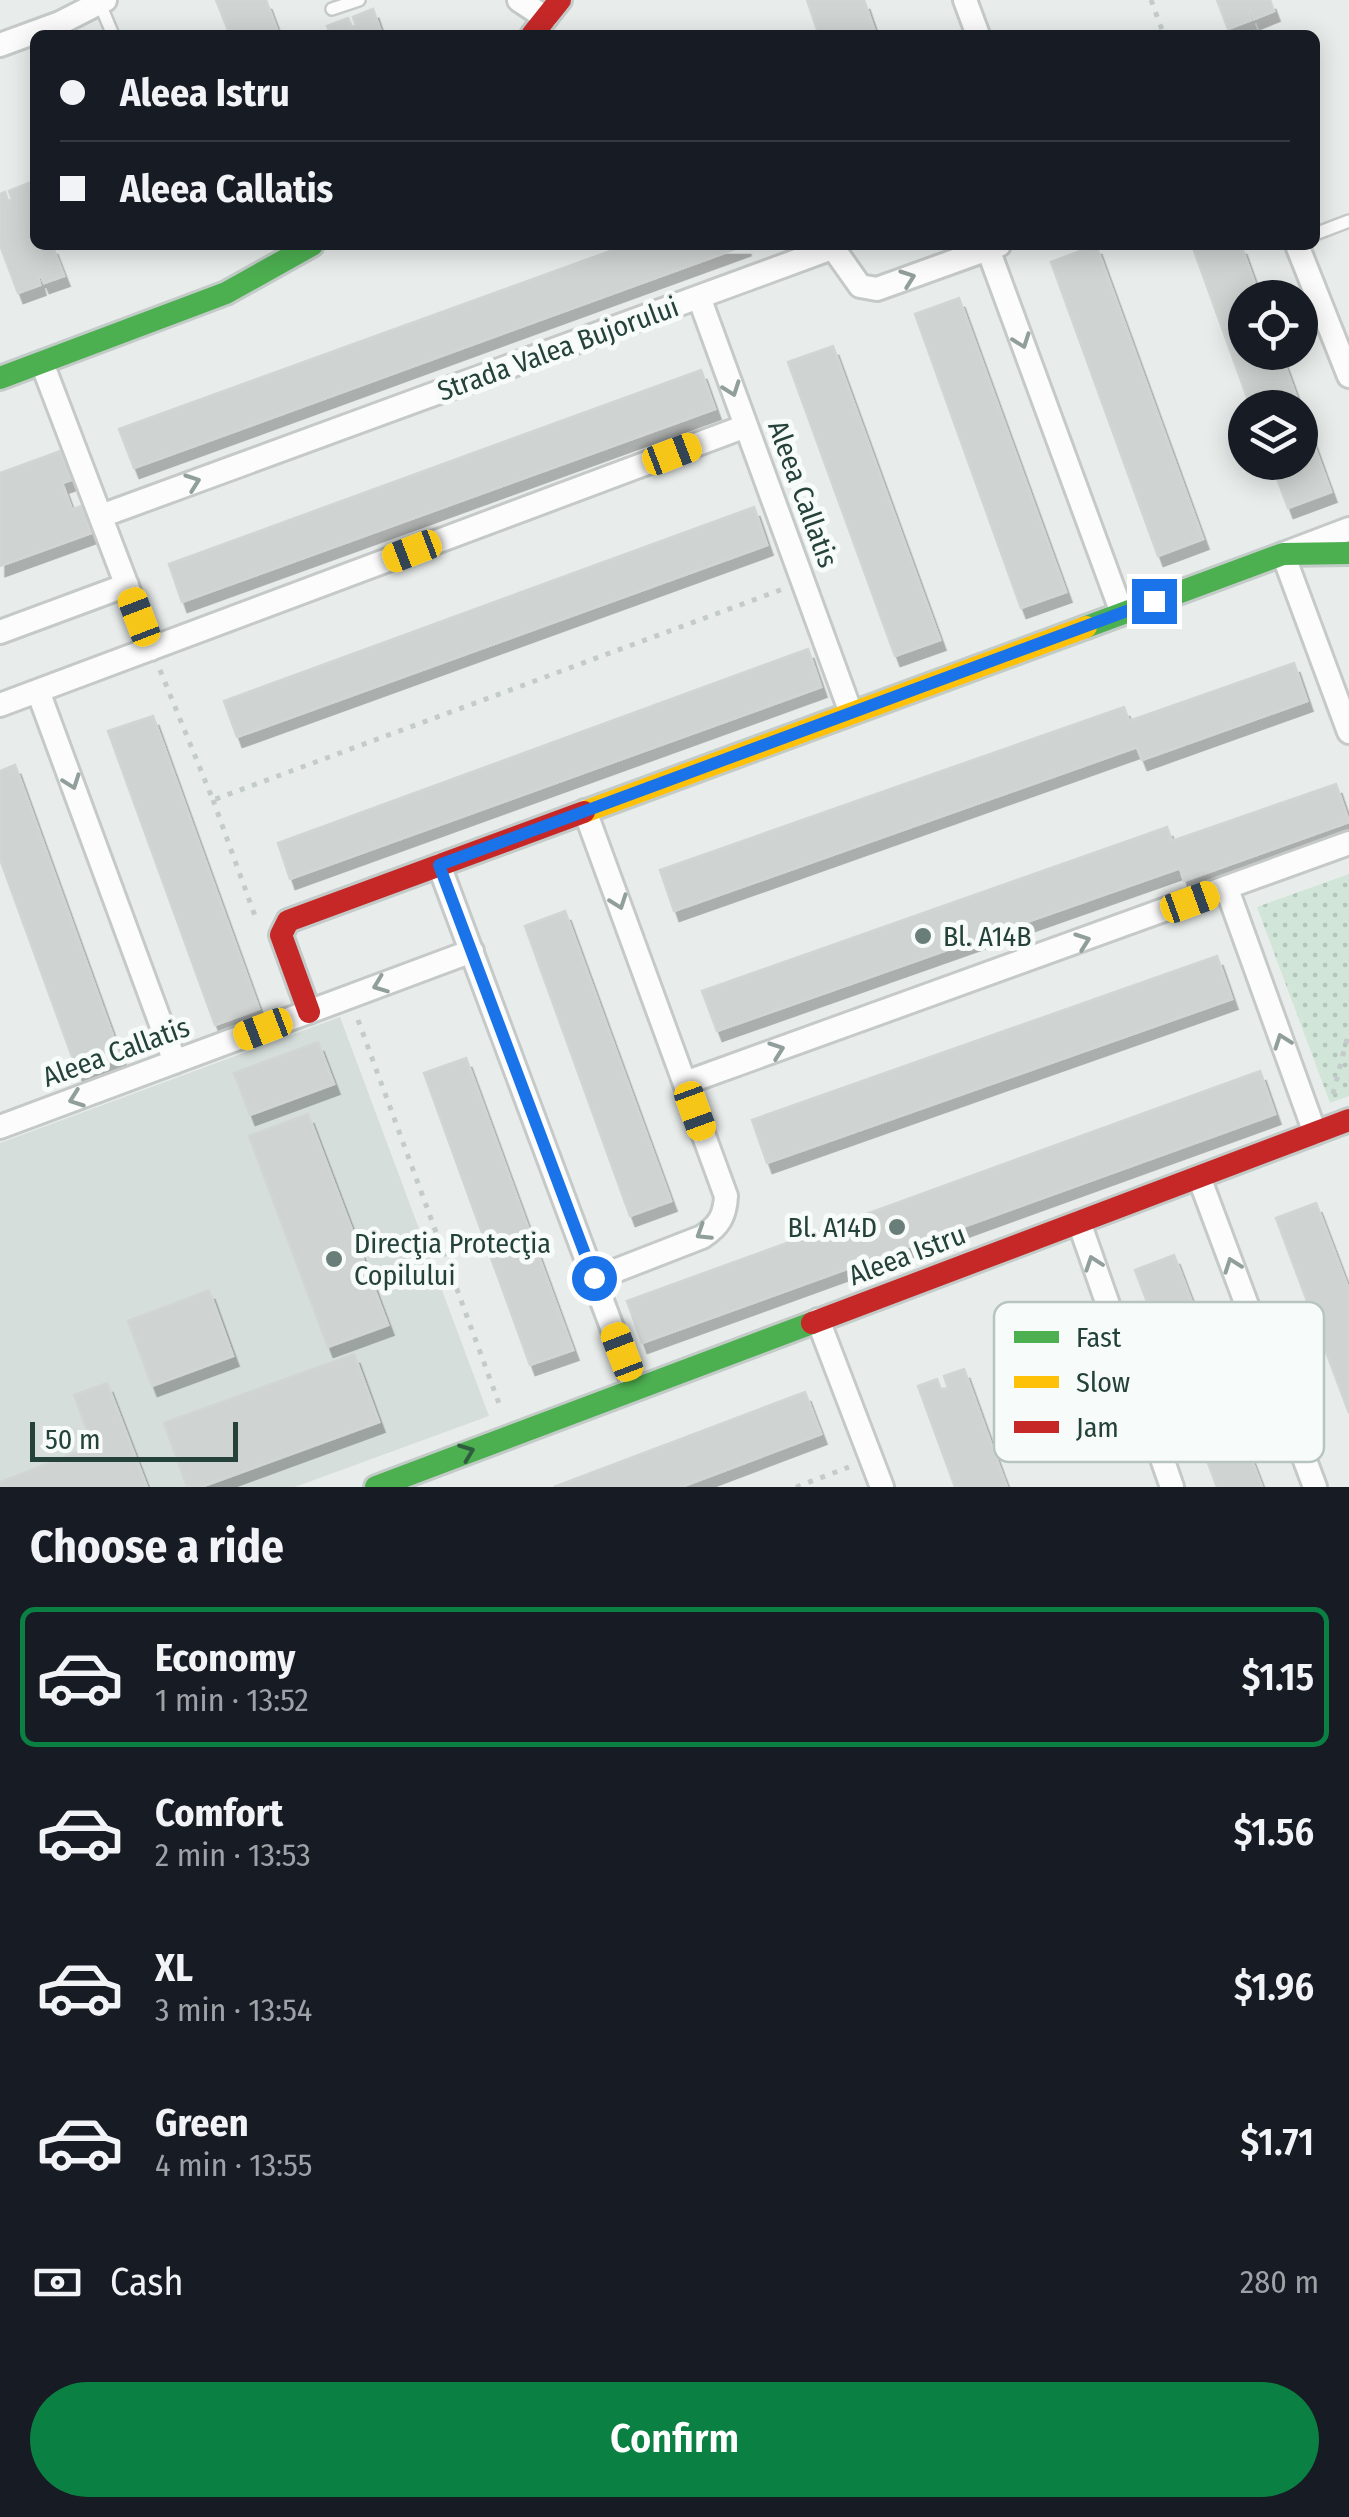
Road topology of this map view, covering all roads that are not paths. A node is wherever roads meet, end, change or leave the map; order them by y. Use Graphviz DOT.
graph roads {
  1 [pos="359,0"];
  2 [pos="520,0"];
  3 [pos="965,0"];
  4 [pos="102,2"];
  5 [pos="332,9"];
  6 [pos="546,18"];
  7 [pos="41,30"];
  8 [pos="111,30"];
  9 [pos="976,30"];
  10 [pos="30,34"];
  11 [pos="0,45"];
  12 [pos="1349,221"];
  13 [pos="1320,232"];
  14 [pos="303,250"];
  15 [pos="821,250"];
  16 [pos="834,250"];
  17 [pos="986,250"];
  18 [pos="995,250"];
  19 [pos="1299,250"];
  20 [pos="699,297"];
  21 [pos="1344,352"];
  22 [pos="42,363"];
  23 [pos="1349,376"];
  24 [pos="0,378"];
  25 [pos="746,426"];
  26 [pos="101,516"];
  27 [pos="1349,529"];
  28 [pos="1349,553"];
  29 [pos="1283,554"];
  30 [pos="127,585"];
  31 [pos="1122,613"];
  32 [pos="0,632"];
  33 [pos="151,648"];
  34 [pos="38,691"];
  35 [pos="0,705"];
  36 [pos="851,712"];
  37 [pos="1349,732"];
  38 [pos="585,811"];
  39 [pos="1349,843"];
  40 [pos="439,865"];
  41 [pos="1226,890"];
  42 [pos="472,951"];
  43 [pos="309,1012"];
  44 [pos="175,1062"];
  45 [pos="685,1083"];
  46 [pos="1349,1120"];
  47 [pos="0,1127"];
  48 [pos="1315,1133"];
  49 [pos="1200,1177"];
  50 [pos="1078,1222"];
  51 [pos="594,1278"];
  52 [pos="1106,1302"];
  53 [pos="1246,1302"];
  54 [pos="818,1320"];
  55 [pos="635,1388"];
  56 [pos="1163,1462"];
  57 [pos="1306,1462"];
  58 [pos="376,1487"];
  59 [pos="882,1487"];
  60 [pos="1172,1487"];
  61 [pos="1315,1487"];
  1 -- 5 [label="lane"];
  2 -- 6 [label="street"];
  3 -- 9 [label="street"];
  4 -- 7 [label="street"];
  4 -- 8 [label="lane"];
  10 -- 11 [label="street"];
  12 -- 13 [label="lane"];
  14 -- 22 [label="street"];
  15 -- 20 [label="street, Strada Valea Bujorului"];
  16 -- 17 [label="street, Strada Valea Bujorului, one-way"];
  18 -- 31 [label="street, one-way"];
  19 -- 21 [label="street"];
  20 -- 25 [label="street, Aleea Callatis, one-way"];
  26 -- 20 [label="street, Strada Valea Bujorului, one-way"];
  21 -- 23 [label="street"];
  22 -- 24 [label="street"];
  22 -- 26 [label="street"];
  25 -- 33 [label="street"];
  25 -- 36 [label="street, Aleea Callatis"];
  26 -- 30 [label="street"];
  27 -- 29 [label="street"];
  28 -- 29 [label="street"];
  29 -- 31 [label="street"];
  29 -- 37 [label="street"];
  30 -- 32 [label="street"];
  30 -- 33 [label="street"];
  31 -- 36 [label="street"];
  33 -- 34 [label="street"];
  34 -- 35 [label="street"];
  34 -- 44 [label="street, one-way"];
  36 -- 38 [label="street"];
  38 -- 40 [label="street"];
  38 -- 45 [label="street, one-way"];
  39 -- 41 [label="street"];
  40 -- 42 [label="street"];
  40 -- 43 [label="street"];
  45 -- 41 [label="street, one-way"];
  48 -- 41 [label="street, one-way"];
  42 -- 43 [label="street, Aleea Callatis, one-way"];
  42 -- 51 [label="street"];
  43 -- 44 [label="street, Aleea Callatis"];
  44 -- 47 [label="street, Aleea Callatis, one-way"];
  45 -- 51 [label="street, one-way"];
  46 -- 48 [label="street, Aleea Istru"];
  48 -- 49 [label="street, Aleea Istru"];
  49 -- 50 [label="street, Aleea Istru"];
  53 -- 49 [label="street, one-way"];
  52 -- 50 [label="street, one-way"];
  50 -- 54 [label="street, Aleea Istru"];
  51 -- 55 [label="street"];
  54 -- 55 [label="street, Aleea Istru"];
  54 -- 59 [label="street"];
  58 -- 55 [label="street, Aleea Istru, one-way"];
  60 -- 56 [label="street, one-way"];
  61 -- 57 [label="street, one-way"];
}
